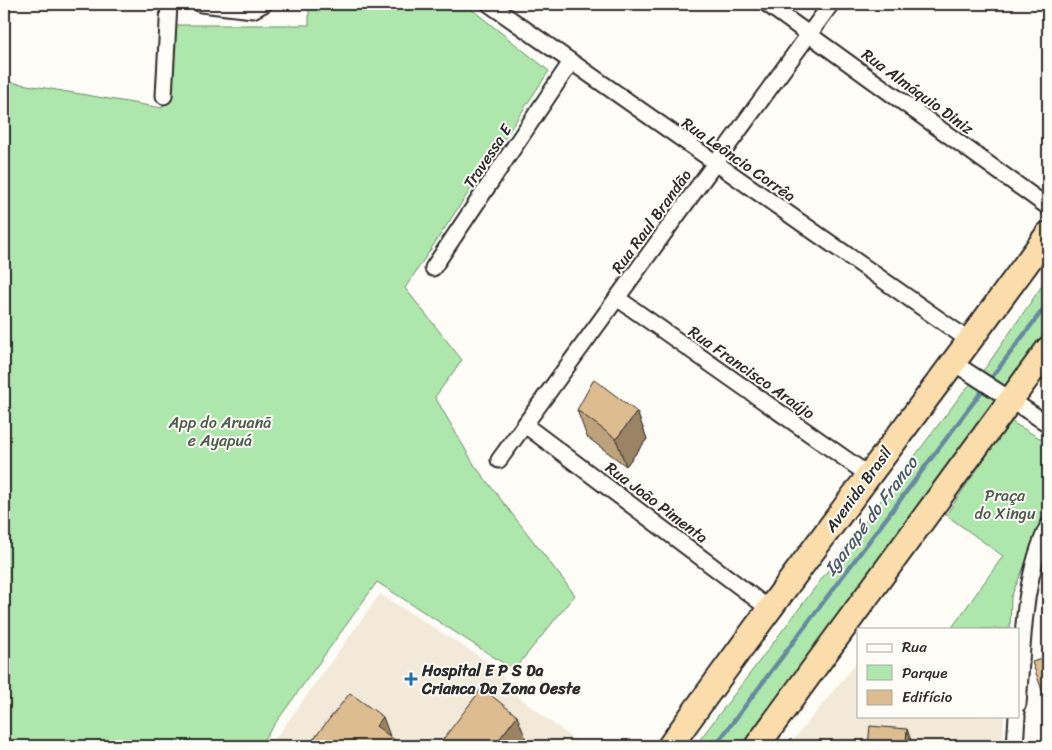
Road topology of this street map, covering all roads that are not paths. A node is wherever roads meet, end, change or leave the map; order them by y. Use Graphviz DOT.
graph roads {
  1 [pos="169,4"];
  2 [pos="201,4"];
  3 [pos="264,4"];
  4 [pos="489,4"];
  5 [pos="767,4"];
  6 [pos="831,4"];
  7 [pos="809,34"];
  8 [pos="571,62"];
  9 [pos="164,96"];
  10 [pos="716,164"];
  11 [pos="1048,207"];
  12 [pos="1048,234"];
  13 [pos="433,268"];
  14 [pos="617,298"];
  15 [pos="970,341"];
  16 [pos="1048,349"];
  17 [pos="960,367"];
  18 [pos="1006,398"];
  19 [pos="1048,424"];
  20 [pos="525,425"];
  21 [pos="499,460"];
  22 [pos="868,474"];
  23 [pos="1048,526"];
  24 [pos="768,608"];
  25 [pos="1020,679"];
  26 [pos="1017,718"];
  27 [pos="670,746"];
  28 [pos="757,746"];
  29 [pos="1015,746"];
  1 -- 9 [label="street"];
  2 -- 3 [label="street"];
  4 -- 8 [label="street, Rua Leôncio Corrêa"];
  5 -- 7 [label="street, Rua Almáquio Diniz"];
  6 -- 7 [label="street, Rua Raul Brandão"];
  7 -- 10 [label="street, Rua Raul Brandão"];
  7 -- 11 [label="street, Rua Almáquio Diniz"];
  8 -- 10 [label="street, Rua Leôncio Corrêa"];
  8 -- 13 [label="street, Travessa E"];
  10 -- 14 [label="street, Rua Raul Brandão"];
  10 -- 15 [label="street, Rua Leôncio Corrêa"];
  12 -- 15 [label="highway, Avenida Brasil"];
  14 -- 20 [label="street, Rua Raul Brandão"];
  14 -- 22 [label="street, Rua Francisco Araújo"];
  15 -- 17 [label="highway, Avenida Brasil"];
  16 -- 18 [label="highway"];
  17 -- 18 [label="street"];
  17 -- 22 [label="highway, Avenida Brasil"];
  18 -- 19 [label="street"];
  18 -- 28 [label="highway"];
  20 -- 21 [label="street, Rua Raul Brandão"];
  20 -- 24 [label="street, Rua João Pimenta"];
  22 -- 24 [label="highway, Avenida Brasil"];
  23 -- 25 [label="street"];
  24 -- 27 [label="highway, Avenida Brasil"];
  26 -- 29 [label="street"];
}
